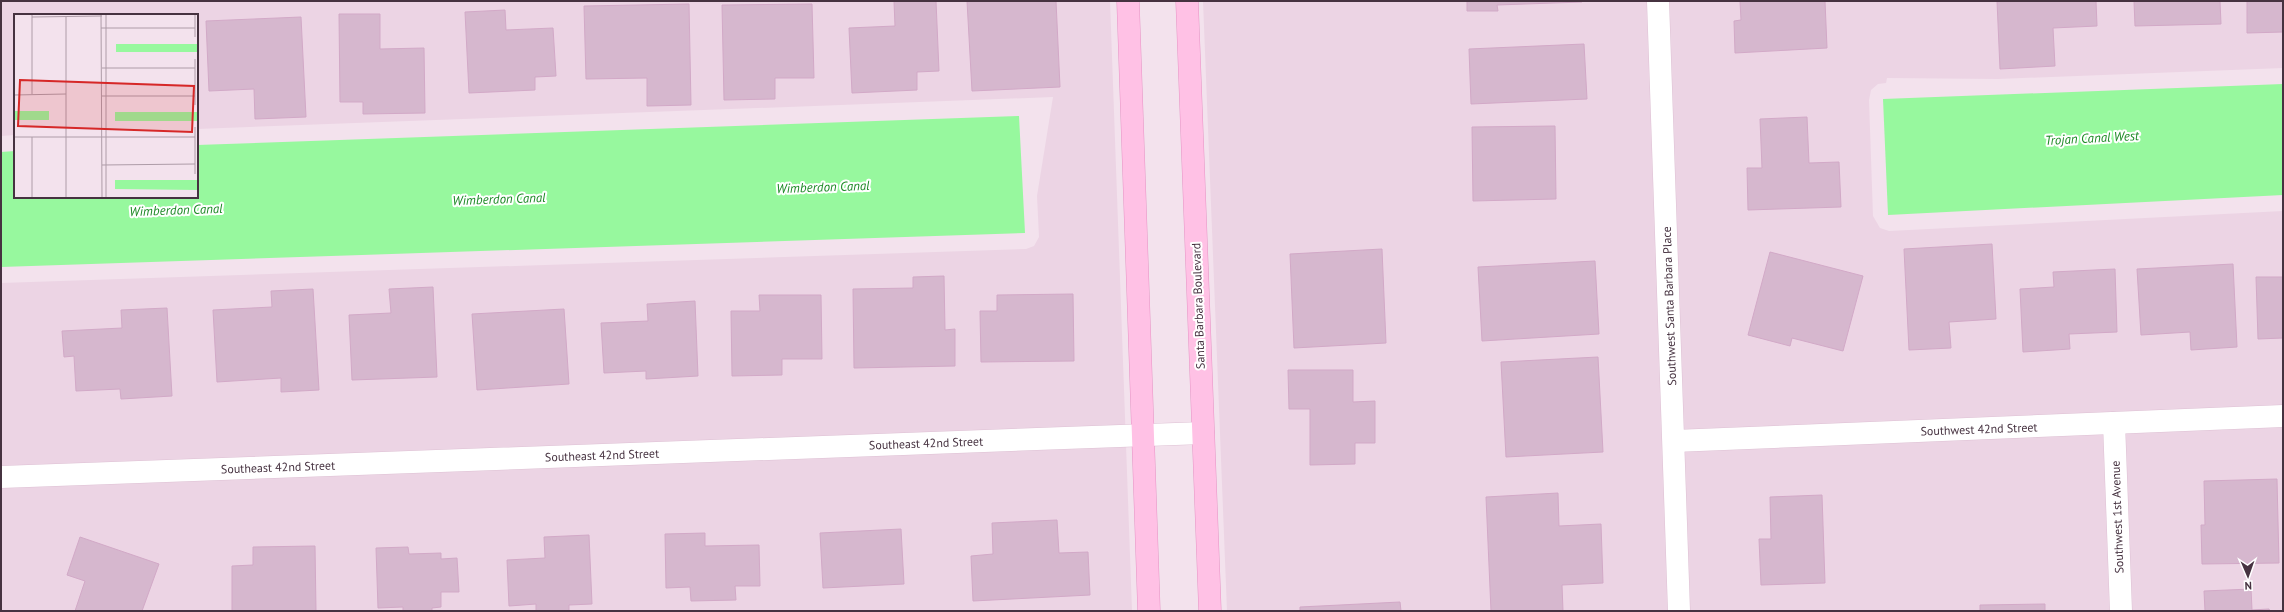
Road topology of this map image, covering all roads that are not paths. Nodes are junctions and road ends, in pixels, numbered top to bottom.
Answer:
1 (1128, 1) edge
2 (1187, 1) edge
3 (1658, 1) edge
4 (2283, 416) edge
5 (2114, 423) junction
6 (1203, 433) junction
7 (1142, 435) junction
8 (1674, 441) junction
9 (1, 477) edge
10 (1149, 611) edge
11 (1210, 611) edge
12 (1679, 611) edge
13 (2121, 611) edge

1 - 7 main road
2 - 6 main road, Santa Barbara Boulevard
3 - 8 street, Southwest Santa Barbara Place
4 - 5 street, Southwest 42nd Street
5 - 8 street, Southwest 42nd Street
5 - 13 street, Southwest 1st Avenue
6 - 7 street, Southeast 42nd Street
6 - 11 main road, Santa Barbara Boulevard
7 - 9 street, Southeast 42nd Street
7 - 10 main road
8 - 12 street, Southwest Santa Barbara Place

